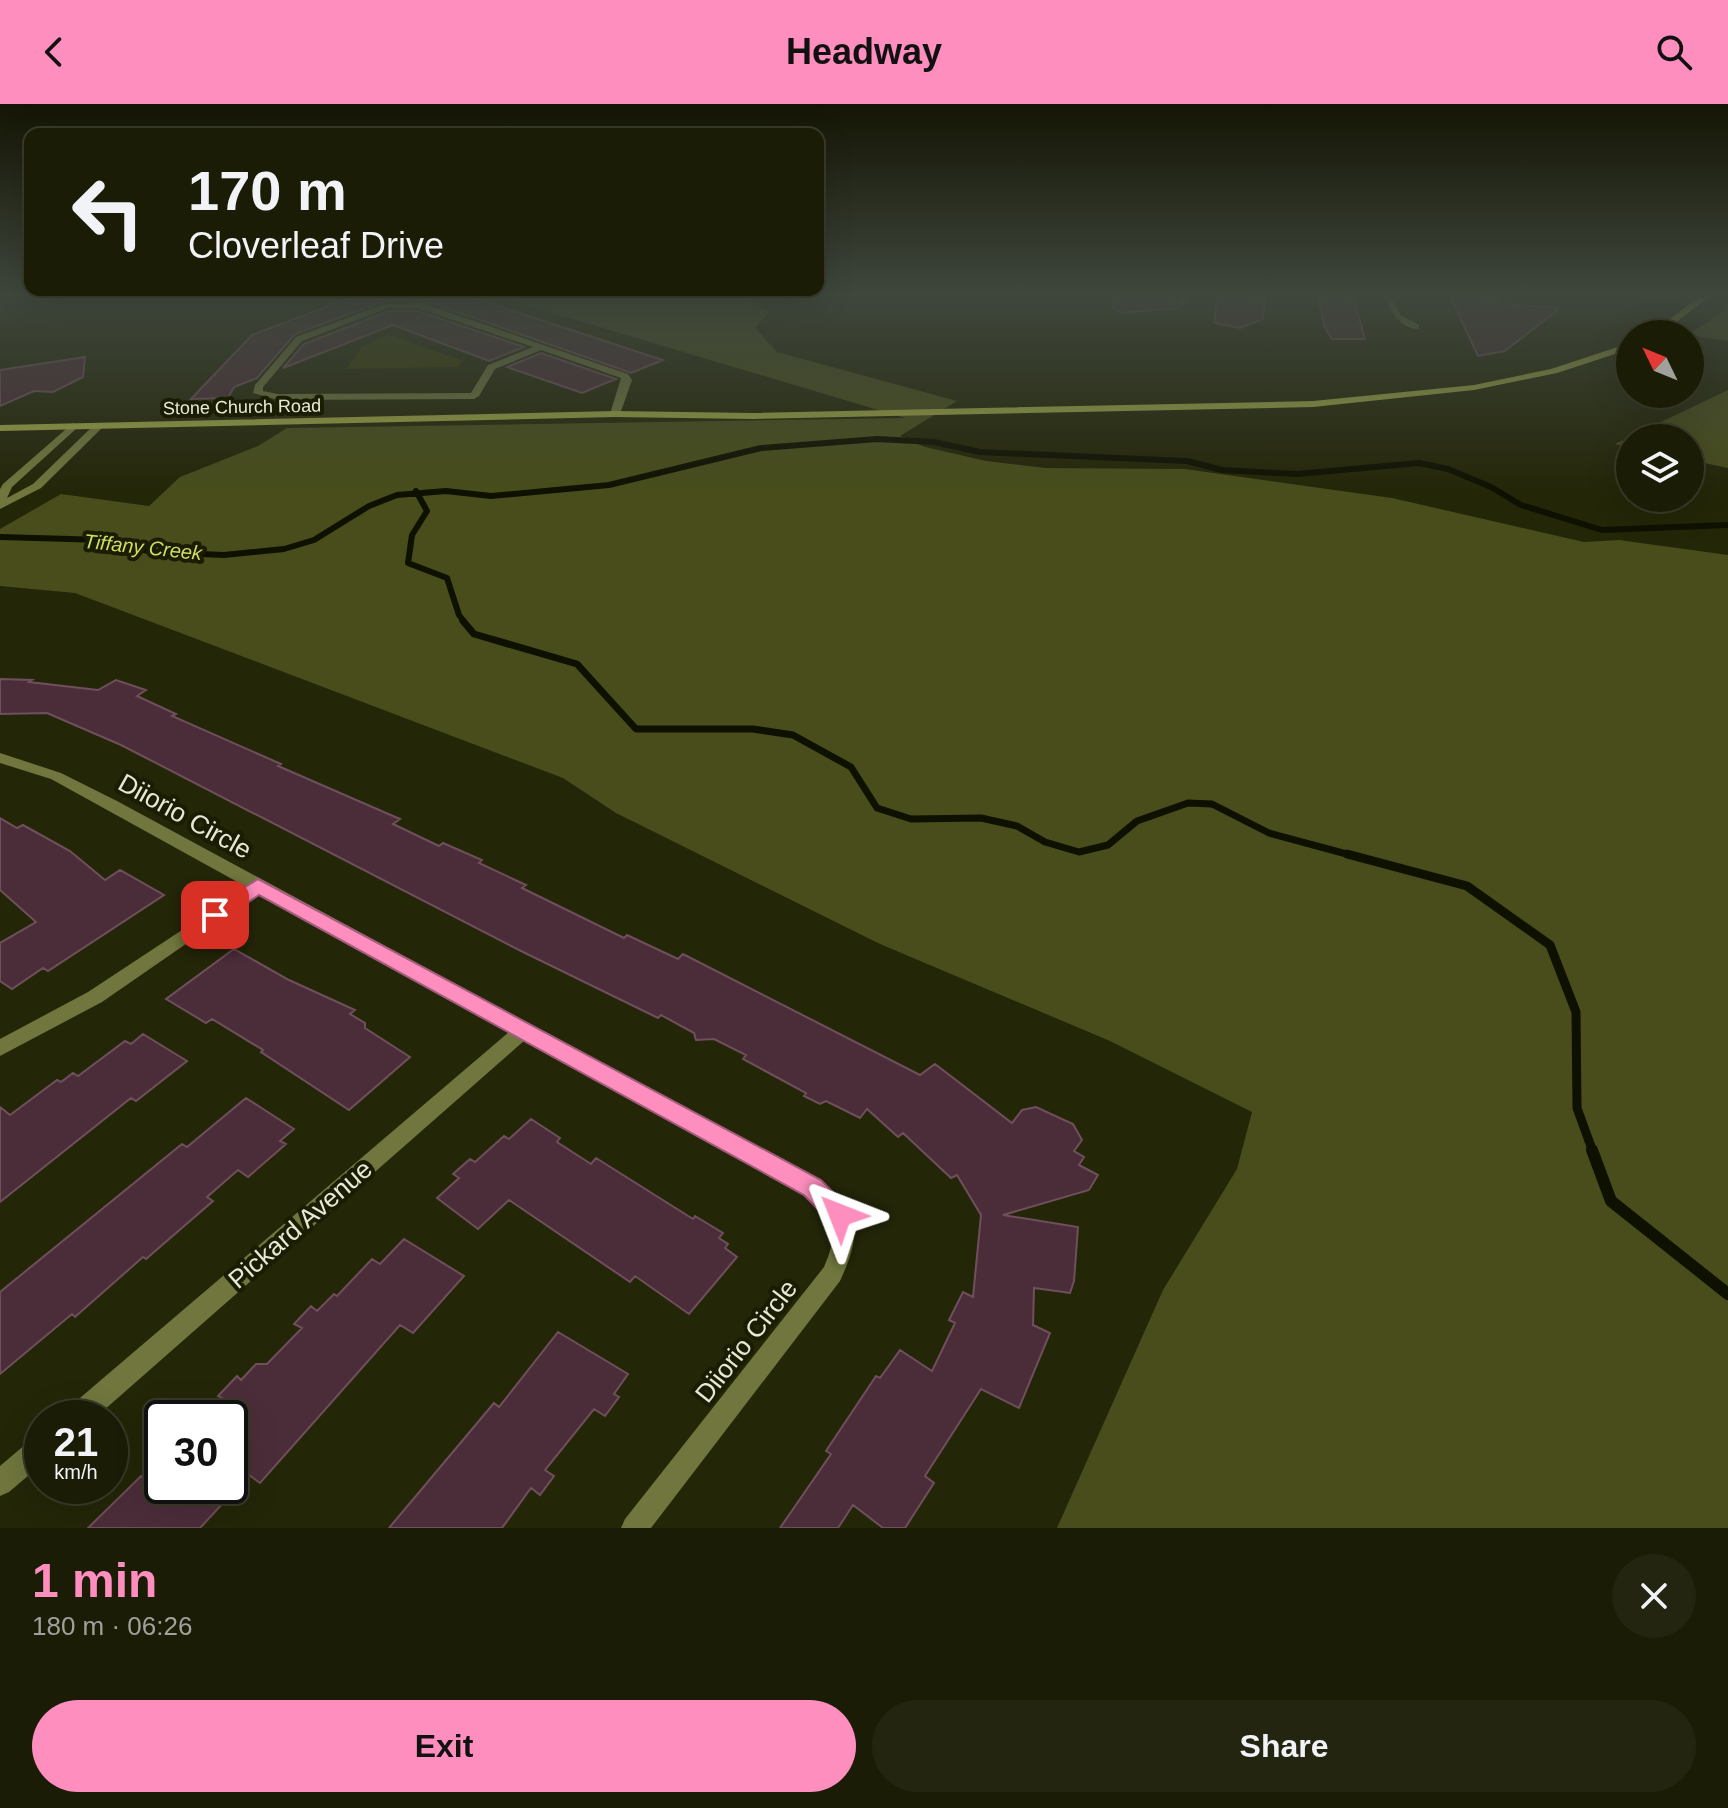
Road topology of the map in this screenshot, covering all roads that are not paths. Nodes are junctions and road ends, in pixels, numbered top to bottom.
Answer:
1 (282, 359) edge
2 (510, 359) edge
3 (574, 359) edge
4 (1594, 359) edge
5 (615, 414) junction
6 (73, 426) junction
7 (99, 426) junction
8 (0, 428) edge
9 (0, 503) edge
10 (0, 758) edge
11 (258, 886) junction
12 (524, 1030) junction
13 (0, 1048) edge
14 (97, 1400) edge
15 (24, 1462) edge
16 (0, 1483) edge
17 (634, 1528) edge

1 - 2 street
3 - 5 street
4 - 5 main road, Stone Church Road
5 - 7 main road, Stone Church Road
6 - 7 main road, Stone Church Road
6 - 8 main road, Stone Church Road
6 - 9 street
7 - 9 street
10 - 11 street, Diiorio Circle
11 - 12 street, Diiorio Circle
11 - 13 street
12 - 14 street, Pickard Avenue
12 - 17 street, Diiorio Circle
15 - 16 street

